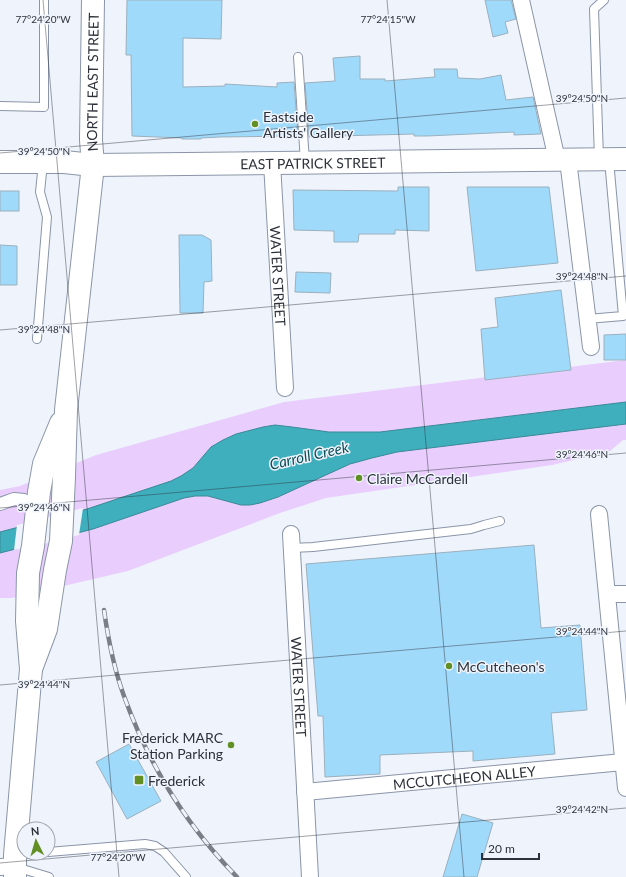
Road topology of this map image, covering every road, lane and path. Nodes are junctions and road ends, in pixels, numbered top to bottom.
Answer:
1 (44, 0) edge
2 (93, 0) edge
3 (522, 0) edge
4 (604, 0) edge
5 (298, 57) dead end
6 (0, 106) edge
7 (562, 160) junction
8 (612, 160) edge
9 (0, 162) edge
10 (43, 162) junction
11 (272, 163) junction
12 (305, 163) junction
13 (93, 165) junction
14 (624, 316) edge
15 (587, 319) junction
16 (38, 339) dead end
17 (591, 346) dead end
18 (285, 388) dead end
19 (66, 410) junction
20 (0, 504) edge
21 (30, 508) junction
22 (599, 514) dead end
23 (500, 521) dead end
24 (292, 541) joint
25 (607, 594) junction
26 (626, 594) edge
27 (31, 669) junction
28 (623, 762) junction
29 (626, 788) edge
30 (305, 792) junction
31 (56, 851) edge
32 (22, 861) edge
33 (11, 866) edge
34 (49, 877) edge
35 (186, 877) edge
36 (310, 877) edge

1 - 6 lane
2 - 13 main road, NORTH EAST STREET
3 - 7 street
4 - 8 lane
5 - 12 lane
7 - 8 main road, EAST PATRICK STREET
7 - 12 main road, EAST PATRICK STREET
7 - 15 street
8 - 14 lane
9 - 10 main road, EAST PATRICK STREET
10 - 13 main road, EAST PATRICK STREET
10 - 16 lane
11 - 12 main road, EAST PATRICK STREET
11 - 13 main road, EAST PATRICK STREET
11 - 18 street, WATER STREET
13 - 19 main road, NORTH EAST STREET
14 - 15 lane
15 - 17 street
19 - 21 main road
19 - 27 main road
20 - 21 street
21 - 27 main road
22 - 25 street
23 - 24 lane
24 - 30 street, WATER STREET
25 - 26 street
25 - 28 street
27 - 33 main road
28 - 29 street
28 - 30 street, MCCUTCHEON ALLEY
30 - 36 street, WATER STREET
31 - 35 lane
32 - 33 lane
33 - 34 lane

